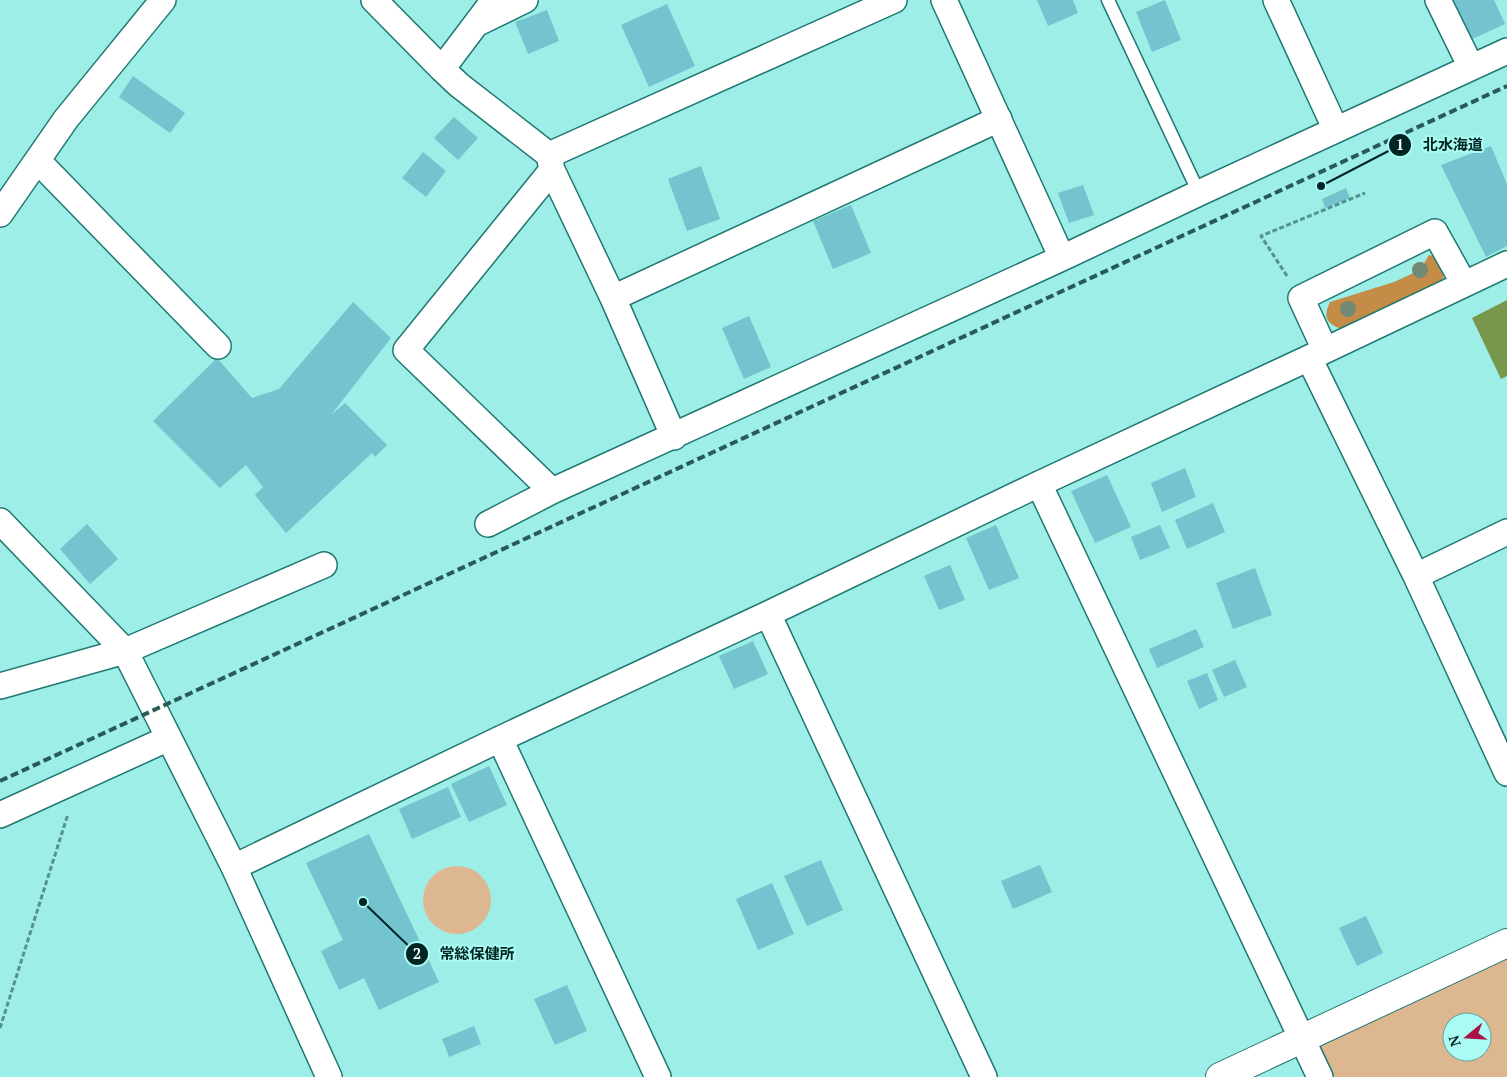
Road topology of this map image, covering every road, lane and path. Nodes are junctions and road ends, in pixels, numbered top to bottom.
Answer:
1 (163, 0) edge
2 (374, 0) edge
3 (494, 0) edge
4 (525, 0) edge
5 (894, 0) edge
6 (944, 0) edge
7 (1108, 0) edge
8 (1276, 0) edge
9 (1438, 0) edge
10 (478, 23) junction
11 (1507, 51) edge
12 (1471, 67) junction
13 (442, 69) junction
14 (999, 119) junction
15 (1336, 130) junction
16 (38, 160) junction
17 (551, 163) junction
18 (1199, 193) junction
19 (1365, 193) dead end
20 (0, 214) edge
21 (1062, 258) junction
22 (1507, 264) edge
23 (1464, 284) junction
24 (613, 298) junction
25 (1301, 298) junction
26 (218, 346) dead end
27 (1317, 354) junction
28 (674, 437) junction
29 (1039, 484) junction
30 (552, 491) junction
31 (0, 521) edge
32 (488, 524) dead end
33 (1507, 532) edge
34 (324, 565) dead end
35 (1416, 576) junction
36 (768, 614) junction
37 (125, 651) junction
38 (0, 686) edge
39 (169, 738) junction
40 (500, 739) junction
41 (1507, 774) edge
42 (79, 778) junction
43 (0, 815) edge
44 (234, 867) junction
45 (1507, 943) edge
46 (0, 1028) edge
47 (1302, 1038) junction
48 (330, 1077) edge
49 (658, 1077) edge
50 (984, 1077) edge
51 (1220, 1077) edge
52 (1320, 1077) edge

1 - 16 street
2 - 13 street
3 - 10 street
4 - 10 street
5 - 17 street
6 - 14 street
7 - 18 lane
8 - 15 street
9 - 12 street
10 - 13 street
11 - 12 street
12 - 15 street
13 - 17 street
14 - 21 street
14 - 24 street
15 - 18 street
16 - 20 street
16 - 26 street
17 - 24 street
17 - 30 street
18 - 21 street
19 - 25 path
21 - 28 street
22 - 23 street
23 - 25 street
23 - 27 street
24 - 28 street
25 - 27 street
27 - 29 street
27 - 35 street
28 - 30 street
29 - 36 street
29 - 47 street
30 - 32 street
31 - 37 street
33 - 35 street
34 - 37 street
35 - 41 street
36 - 40 street
36 - 50 street
37 - 38 street
37 - 39 street
39 - 42 street
39 - 44 street
40 - 44 street
40 - 49 street
42 - 43 street
42 - 46 path
44 - 48 street
45 - 47 street
47 - 51 street
47 - 52 street

